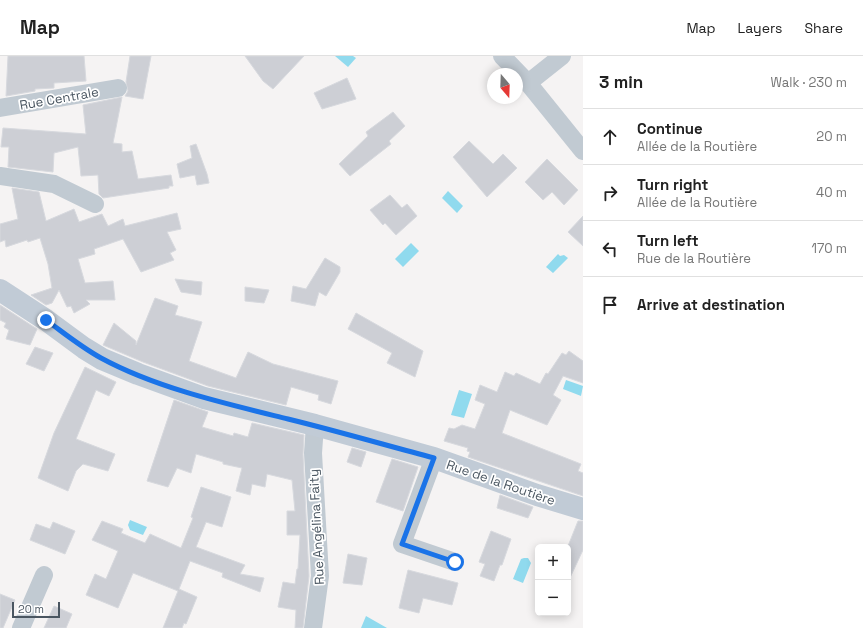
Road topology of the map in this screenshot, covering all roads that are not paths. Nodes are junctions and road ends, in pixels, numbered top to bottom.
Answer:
1 (502, 56) edge
2 (562, 56) edge
3 (528, 83) junction
4 (118, 88) dead end
5 (0, 108) edge
6 (583, 151) edge
7 (0, 176) edge
8 (95, 204) dead end
9 (0, 290) edge
10 (315, 425) junction
11 (434, 458) junction
12 (583, 509) edge
13 (455, 562) dead end
14 (44, 575) dead end
15 (21, 628) edge
16 (313, 628) edge

1 - 3 street
2 - 3 street
3 - 6 street
4 - 5 street, Rue Centrale
7 - 8 street
9 - 10 street, Rue de la Routière
10 - 11 street, Rue de la Routière
10 - 16 street, Rue Angélina Faity
11 - 12 street, Rue de la Routière
11 - 13 street
14 - 15 street

